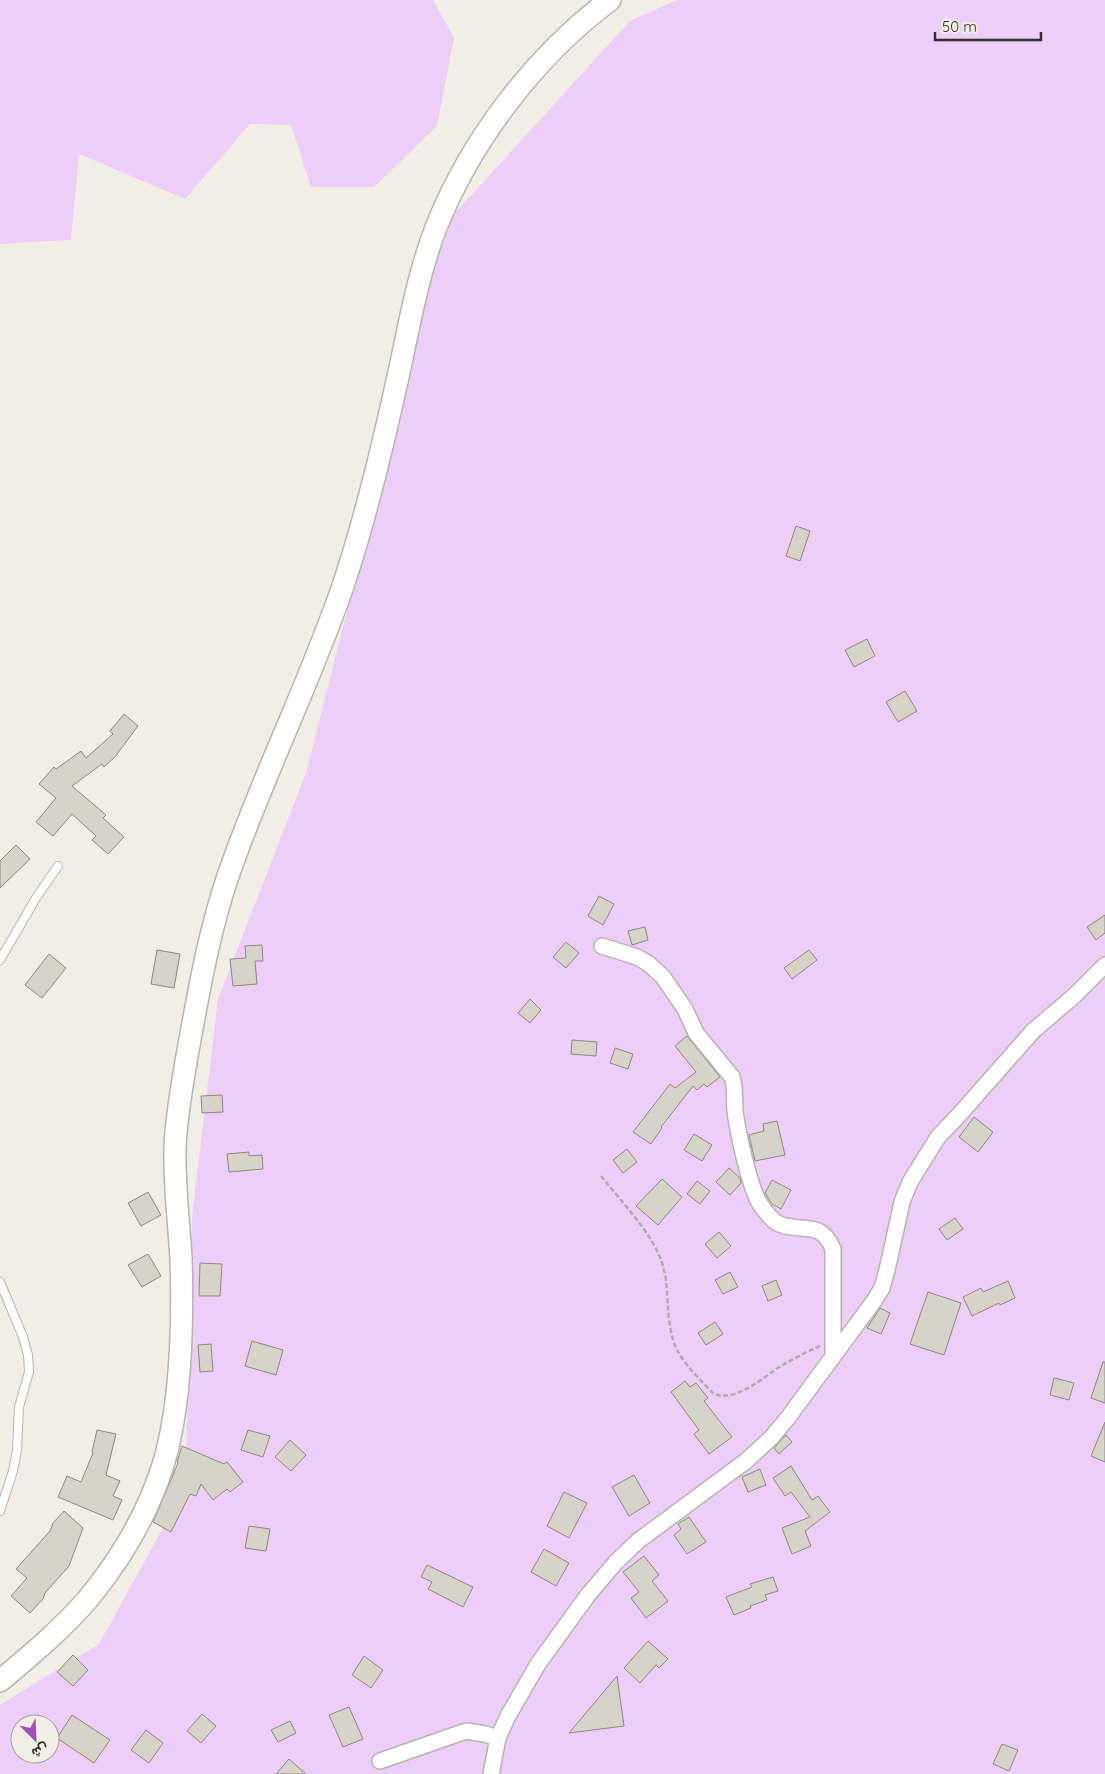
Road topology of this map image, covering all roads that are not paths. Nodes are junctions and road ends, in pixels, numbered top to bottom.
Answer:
1 (610, 0) edge
2 (58, 866) dead end
3 (602, 946) dead end
4 (0, 960) edge
5 (1105, 965) edge
6 (0, 1282) edge
7 (833, 1358) junction
8 (0, 1511) edge
9 (0, 1680) edge
10 (498, 1738) junction
11 (380, 1762) dead end
12 (490, 1774) edge

1 - 9 street
2 - 4 lane
3 - 7 street
5 - 7 street
6 - 8 lane
7 - 10 street
10 - 11 street
10 - 12 street

